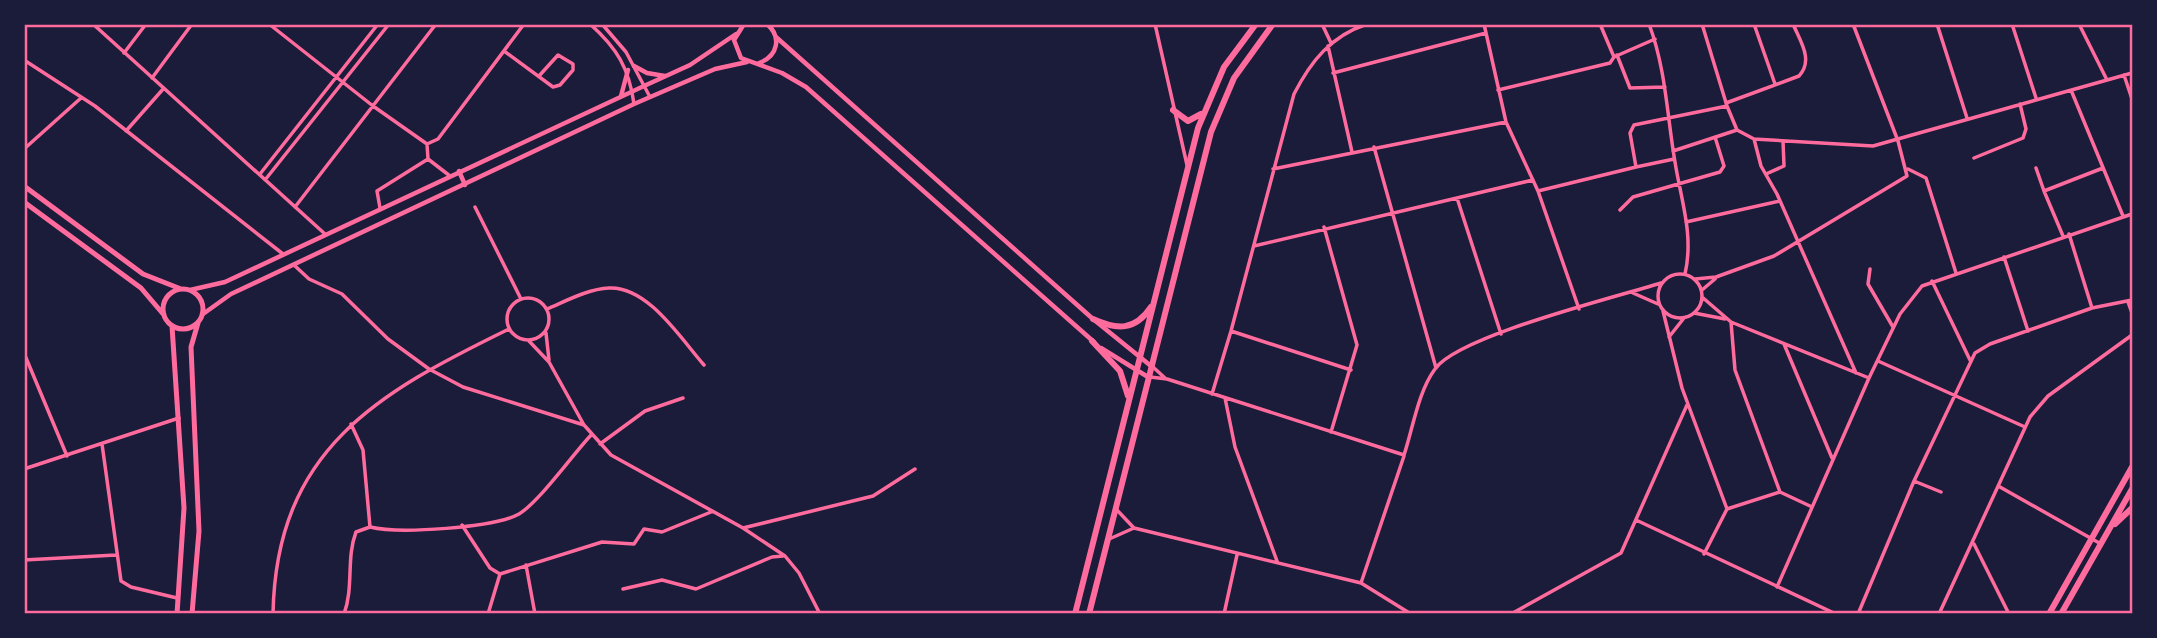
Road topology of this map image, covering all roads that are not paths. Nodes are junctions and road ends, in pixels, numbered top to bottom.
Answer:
1 (146, 24) edge
2 (192, 24) edge
3 (269, 24) edge
4 (378, 24) edge
5 (389, 24) edge
6 (436, 24) edge
7 (524, 24) edge
8 (602, 24) edge
9 (1154, 24) edge
10 (1256, 24) edge
11 (1273, 24) edge
12 (1322, 24) edge
13 (1367, 24) edge
14 (1484, 24) edge
15 (1600, 24) edge
16 (1649, 24) edge
17 (1702, 24) edge
18 (1754, 24) edge
19 (1793, 24) edge
20 (1853, 24) edge
21 (1937, 24) edge
22 (2012, 24) edge
23 (2079, 24) edge
24 (93, 25) edge
25 (591, 25) edge
26 (742, 25) edge
27 (769, 26) edge
28 (1486, 33) junction
29 (736, 34) junction
30 (776, 37) junction
31 (1655, 39) junction
32 (1329, 45) junction
33 (505, 51) junction
34 (124, 53) junction
35 (1616, 56) junction
36 (24, 61) edge
37 (747, 62) junction
38 (759, 63) junction
39 (634, 66) junction
40 (628, 71) junction
41 (1333, 73) junction
42 (2133, 73) edge
43 (2124, 75) junction
44 (539, 76) junction
45 (666, 76) junction
46 (337, 77) junction
47 (152, 78) junction
48 (2107, 80) junction
49 (344, 83) junction
50 (1775, 85) junction
51 (645, 86) junction
52 (1665, 87) junction
53 (164, 88) junction
54 (1498, 90) junction
55 (2071, 90) junction
56 (632, 91) junction
57 (621, 96) junction
58 (650, 97) junction
59 (81, 98) junction
60 (2036, 98) junction
61 (2133, 99) edge
62 (634, 104) junction
63 (1727, 104) junction
64 (2021, 104) junction
65 (373, 106) junction
66 (1173, 110) junction
67 (1202, 113) junction
68 (1668, 116) junction
69 (1968, 118) junction
70 (1506, 122) junction
71 (1737, 130) junction
72 (126, 131) junction
73 (1715, 137) junction
74 (1754, 139) junction
75 (1783, 141) junction
76 (1898, 141) junction
77 (427, 144) junction
78 (1374, 147) junction
79 (24, 149) edge
80 (1673, 150) junction
81 (1352, 152) junction
82 (1974, 158) dead end
83 (428, 159) junction
84 (1674, 159) junction
85 (1187, 165) junction
86 (1636, 167) junction
87 (2036, 168) dead end
88 (2103, 168) junction
89 (1273, 169) junction
90 (1907, 169) junction
91 (459, 171) junction
92 (259, 174) junction
93 (1766, 174) junction
94 (450, 176) junction
95 (265, 180) junction
96 (1533, 180) junction
97 (465, 185) junction
98 (24, 186) edge
99 (1679, 186) junction
100 (1538, 191) junction
101 (2044, 191) junction
102 (1457, 198) junction
103 (24, 201) edge
104 (1780, 201) junction
105 (295, 207) junction
106 (475, 207) dead end
107 (380, 208) junction
108 (1620, 210) dead end
109 (1391, 212) junction
110 (2133, 214) edge
111 (2123, 216) junction
112 (1686, 222) junction
113 (1324, 227) junction
114 (2069, 234) junction
115 (326, 235) junction
116 (2063, 236) junction
117 (1797, 243) junction
118 (1254, 246) junction
119 (283, 254) junction
120 (2004, 257) junction
121 (294, 265) junction
122 (1870, 269) dead end
123 (1956, 272) junction
124 (1685, 274) junction
125 (1716, 277) junction
126 (1695, 279) junction
127 (1932, 281) junction
128 (1661, 283) junction
129 (181, 289) junction
130 (190, 290) junction
131 (1702, 290) junction
132 (1631, 293) junction
133 (1702, 297) junction
134 (521, 299) junction
135 (2130, 301) edge
136 (1154, 302) junction
137 (1659, 305) junction
138 (2092, 308) junction
139 (547, 309) junction
140 (1578, 309) junction
141 (1663, 311) junction
142 (1695, 313) junction
143 (2133, 313) edge
144 (203, 314) junction
145 (164, 316) junction
146 (1684, 318) junction
147 (1093, 319) junction
148 (1729, 321) junction
149 (198, 323) junction
150 (172, 326) junction
151 (1893, 327) junction
152 (509, 329) junction
153 (546, 331) junction
154 (1231, 331) junction
155 (2028, 331) junction
156 (1501, 334) junction
157 (2133, 335) edge
158 (1668, 339) junction
159 (529, 341) junction
160 (1092, 341) junction
161 (1784, 344) junction
162 (24, 353) edge
163 (1139, 357) junction
164 (1970, 360) junction
165 (1878, 361) junction
166 (549, 362) junction
167 (704, 365) dead end
168 (1151, 366) junction
169 (1436, 368) junction
170 (429, 369) junction
171 (1351, 369) junction
172 (1136, 370) junction
173 (1856, 373) junction
174 (1148, 377) junction
175 (1869, 378) junction
176 (1167, 379) junction
177 (1212, 394) junction
178 (1955, 396) junction
179 (683, 398) dead end
180 (1225, 398) junction
181 (1128, 402) junction
182 (1687, 405) junction
183 (178, 418) junction
184 (351, 424) junction
185 (584, 425) junction
186 (2025, 427) junction
187 (1331, 432) junction
188 (592, 434) junction
189 (102, 444) junction
190 (600, 444) junction
191 (1404, 455) junction
192 (67, 456) junction
193 (1832, 459) junction
194 (2133, 467) edge
195 (24, 469) edge
196 (915, 469) dead end
197 (2130, 476) edge
198 (1914, 481) junction
199 (2000, 487) junction
200 (2133, 489) edge
201 (1780, 492) junction
202 (1941, 492) dead end
203 (1811, 507) junction
204 (1114, 508) junction
205 (2133, 508) edge
206 (1727, 509) junction
207 (712, 512) junction
208 (1636, 520) junction
209 (462, 525) junction
210 (370, 527) junction
211 (743, 528) junction
212 (1134, 528) junction
213 (2110, 528) junction
214 (2091, 538) junction
215 (1107, 540) junction
216 (1973, 543) junction
217 (2101, 544) junction
218 (1704, 554) junction
219 (116, 555) junction
220 (1237, 555) junction
221 (785, 556) junction
222 (24, 560) edge
223 (1277, 561) junction
224 (526, 565) junction
225 (500, 574) junction
226 (181, 579) junction
227 (196, 579) junction
228 (1361, 583) junction
229 (1777, 587) junction
230 (623, 589) dead end
231 (179, 598) junction
232 (819, 612) edge
233 (177, 614) edge
234 (192, 614) edge
235 (273, 614) edge
236 (344, 614) edge
237 (488, 614) edge
238 (534, 614) edge
239 (1075, 614) edge
240 (1089, 614) edge
241 (1224, 614) edge
242 (1411, 614) edge
243 (1511, 614) edge
244 (1836, 614) edge
245 (1858, 614) edge
246 (1939, 614) edge
247 (2009, 614) edge
248 (2049, 614) edge
249 (2061, 614) edge

1 - 34 street
2 - 47 street
3 - 46 street
4 - 46 street
5 - 49 street
6 - 65 street
7 - 33 street
8 - 39 street
9 - 66 street
10 - 67 main road
11 - 168 main road
12 - 32 street
13 - 32 street
14 - 28 street
15 - 35 street
16 - 31 street
17 - 63 street
18 - 50 street
19 - 50 street
20 - 76 street
21 - 69 street
22 - 60 street
23 - 48 street
24 - 34 street
25 - 40 street
26 - 29 street
27 - 30 street
28 - 41 street
28 - 54 street
29 - 37 street
29 - 45 street
30 - 38 street
30 - 147 street
31 - 35 street
31 - 52 street
32 - 41 street
32 - 89 street
33 - 44 street
33 - 77 street
34 - 47 street
35 - 52 street
35 - 54 street
36 - 59 street
37 - 38 street
37 - 58 street
38 - 160 street
39 - 45 street
39 - 51 street
40 - 56 street
40 - 57 street
41 - 81 street
42 - 43 street
43 - 48 street
43 - 61 street
44 - 44 street
45 - 51 street
46 - 49 street
46 - 92 street
47 - 53 street
48 - 55 street
49 - 65 street
49 - 95 street
50 - 63 street
51 - 56 street
51 - 58 street
52 - 68 street
53 - 72 street
53 - 92 street
54 - 70 street
55 - 60 street
55 - 88 street
56 - 57 street
56 - 62 street
57 - 91 street
58 - 62 street
59 - 72 street
59 - 79 street
60 - 64 street
62 - 97 street
63 - 68 street
63 - 71 street
64 - 69 street
64 - 82 street
65 - 77 street
65 - 105 street
66 - 67 main road
66 - 85 street
67 - 85 main road
68 - 80 street
68 - 86 street
69 - 76 street
70 - 78 street
70 - 96 street
71 - 73 street
71 - 74 street
72 - 119 street
73 - 80 street
73 - 99 street
74 - 75 street
74 - 93 street
75 - 76 street
75 - 93 street
76 - 90 street
77 - 83 street
78 - 81 street
78 - 109 street
80 - 84 street
81 - 89 street
83 - 94 street
83 - 107 street
84 - 86 street
84 - 99 street
85 - 136 main road
86 - 100 street
87 - 101 street
88 - 101 street
88 - 111 street
89 - 118 street
90 - 117 street
90 - 123 street
91 - 94 street
91 - 97 street
92 - 95 street
93 - 104 street
94 - 107 street
95 - 105 street
96 - 100 street
96 - 102 street
97 - 121 street
98 - 129 main road
99 - 108 street
99 - 112 street
100 - 140 street
101 - 116 street
102 - 109 street
102 - 156 street
103 - 145 main road
104 - 112 street
104 - 117 street
105 - 115 street
106 - 134 street
107 - 115 street
109 - 113 street
109 - 169 street
110 - 111 street
111 - 114 street
112 - 124 street
113 - 118 street
113 - 171 street
114 - 116 street
114 - 138 street
115 - 119 street
116 - 120 street
117 - 125 street
117 - 173 street
118 - 154 street
119 - 130 street
120 - 123 street
120 - 155 street
121 - 144 street
121 - 170 street
122 - 151 street
123 - 127 street
124 - 126 street
124 - 128 street
125 - 126 street
125 - 131 street
126 - 131 street
127 - 151 street
127 - 164 street
128 - 132 street
128 - 137 street
129 - 130 main road
129 - 145 main road
130 - 144 main road
131 - 133 street
132 - 137 street
132 - 140 street
133 - 142 street
133 - 148 street
134 - 139 street
134 - 152 street
135 - 138 street
135 - 143 street
136 - 147 main road
136 - 163 main road
137 - 141 street
138 - 155 street
139 - 153 street
139 - 167 street
140 - 156 street
141 - 146 street
141 - 158 street
142 - 146 street
142 - 148 street
144 - 149 main road
145 - 150 main road
146 - 158 street
147 - 163 street
148 - 161 street
148 - 201 street
149 - 150 main road
149 - 227 main road
150 - 183 main road
151 - 165 street
152 - 159 street
152 - 170 street
153 - 159 street
153 - 166 street
154 - 171 street
154 - 177 street
155 - 164 street
156 - 169 street
157 - 186 street
158 - 182 street
159 - 166 street
160 - 172 street
160 - 181 main road
161 - 173 street
161 - 193 street
162 - 192 street
163 - 168 street
163 - 172 main road
164 - 178 street
165 - 175 street
165 - 178 street
166 - 185 street
168 - 174 main road
168 - 176 street
169 - 191 street
170 - 184 street
170 - 185 street
171 - 187 street
172 - 174 street
172 - 181 main road
173 - 175 street
174 - 176 street
174 - 204 main road
175 - 193 street
176 - 177 street
177 - 180 street
178 - 186 street
178 - 198 street
179 - 190 street
180 - 187 street
180 - 223 street
181 - 239 main road
182 - 206 street
182 - 208 street
183 - 189 street
183 - 226 main road
184 - 210 street
184 - 235 street
185 - 188 street
186 - 199 street
187 - 191 street
188 - 190 street
188 - 209 street
189 - 192 street
189 - 219 street
190 - 207 street
191 - 228 street
192 - 195 street
193 - 203 street
194 - 197 main road
196 - 211 street
197 - 214 main road
198 - 202 street
198 - 245 street
199 - 214 street
199 - 216 street
200 - 213 main road
201 - 203 street
201 - 206 street
203 - 229 street
204 - 212 street
204 - 215 main road
205 - 213 main road
206 - 218 street
207 - 211 street
207 - 224 street
208 - 218 street
208 - 243 street
209 - 210 street
209 - 225 street
210 - 236 street
211 - 221 street
212 - 215 street
212 - 220 street
213 - 217 main road
214 - 217 street
214 - 248 main road
215 - 240 main road
216 - 246 street
216 - 247 street
217 - 249 main road
218 - 229 street
219 - 222 street
219 - 231 street
220 - 223 street
220 - 241 street
221 - 230 street
221 - 232 street
223 - 228 street
224 - 225 street
224 - 238 street
225 - 237 street
226 - 227 main road
226 - 231 main road
227 - 234 main road
228 - 242 street
229 - 244 street
231 - 233 main road

